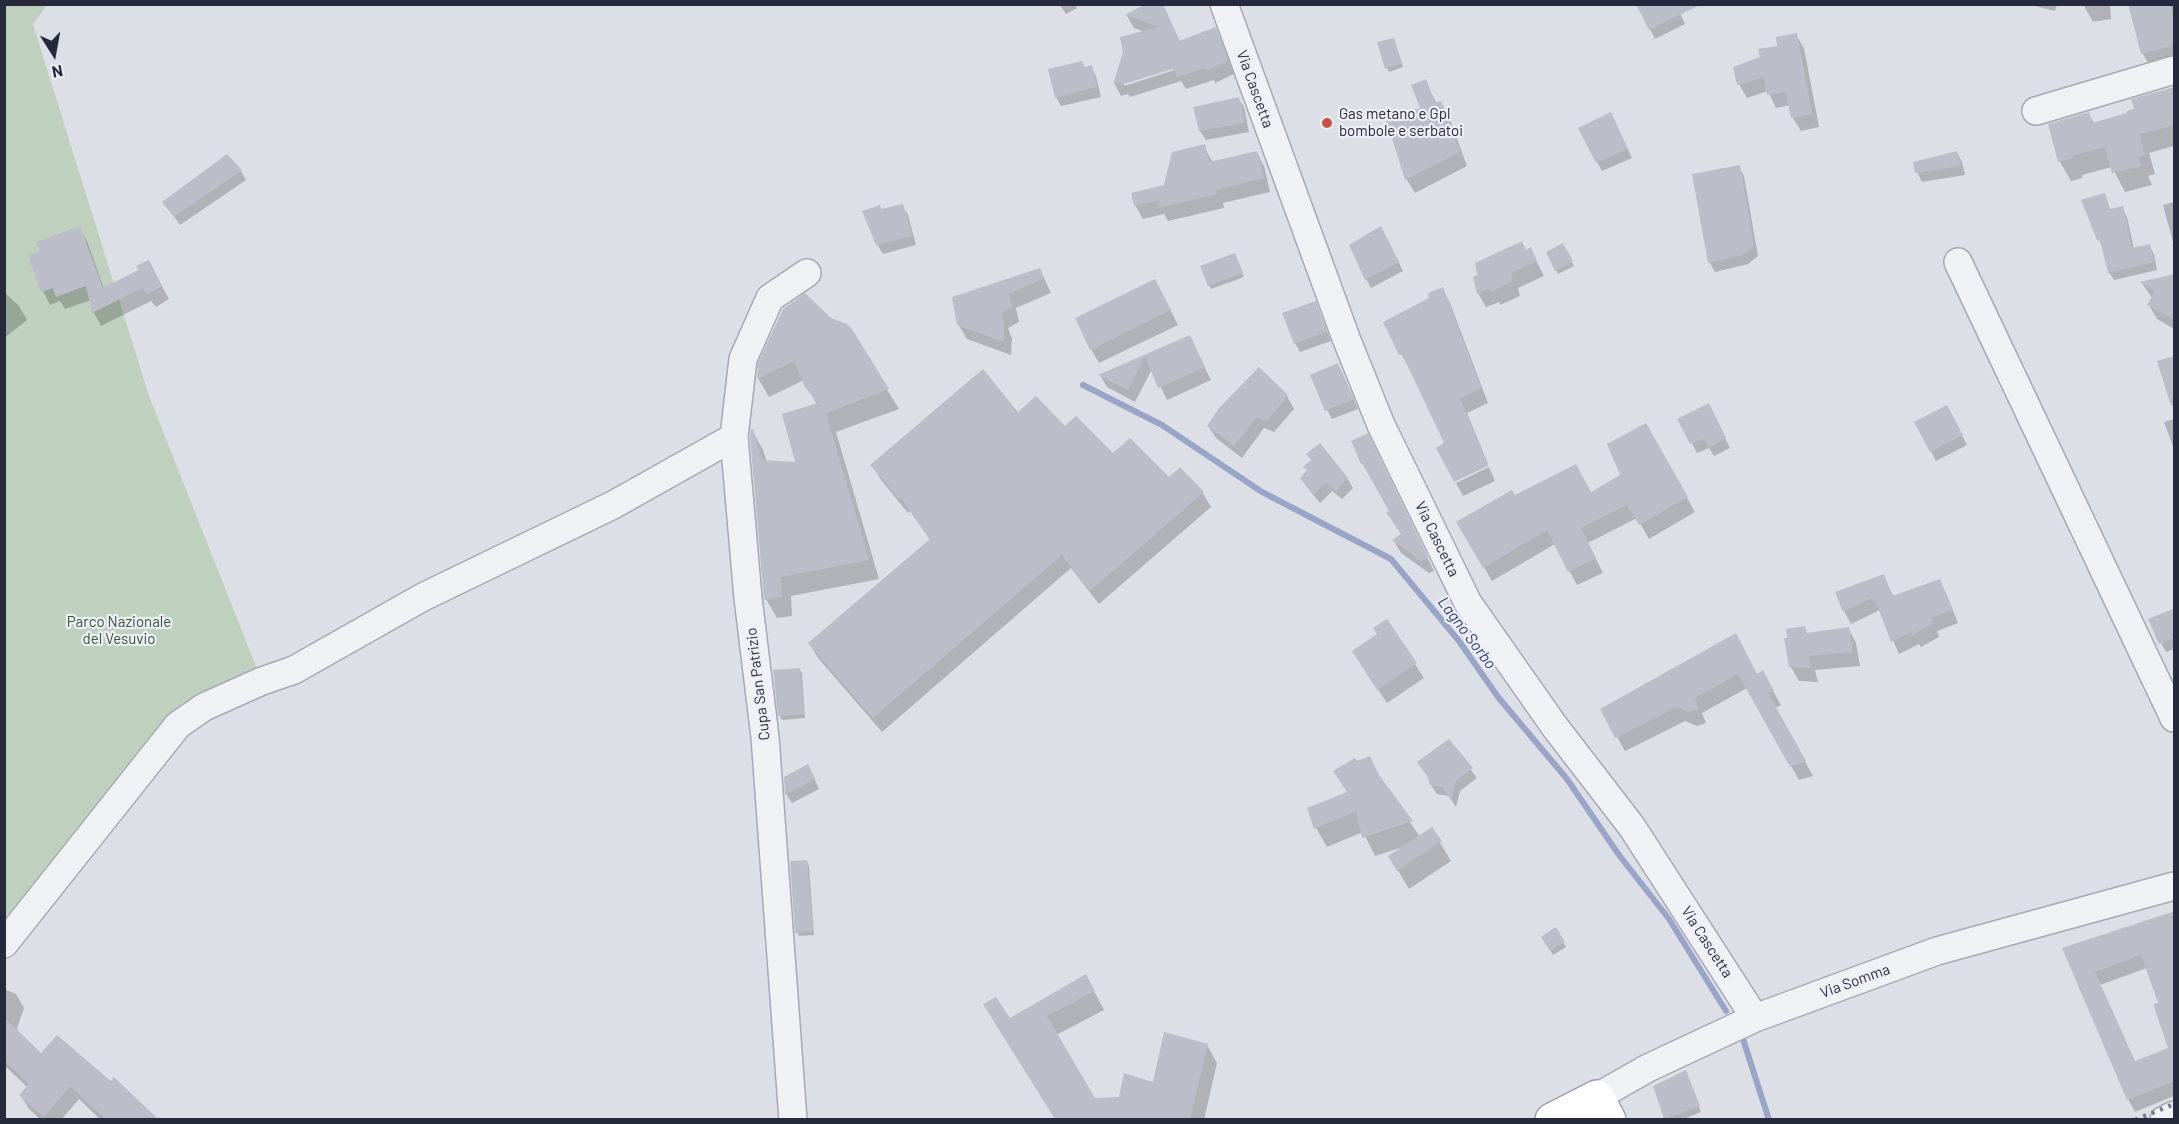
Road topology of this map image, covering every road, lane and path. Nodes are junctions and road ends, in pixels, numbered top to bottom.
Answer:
1 (1224, 4) edge
2 (2175, 70) edge
3 (2036, 111) dead end
4 (1958, 262) dead end
5 (807, 273) dead end
6 (734, 437) junction
7 (2175, 718) edge
8 (2175, 886) edge
9 (4, 944) edge
10 (1755, 1018) junction
11 (1603, 1108) edge
12 (2175, 1115) edge
13 (793, 1119) edge
14 (1552, 1119) edge
15 (2164, 1119) edge

1 - 10 street, Via Cascetta
2 - 3 street
4 - 7 street
5 - 6 street, Cupa San Patrizio
6 - 9 street
6 - 13 street, Cupa San Patrizio
8 - 10 street, Via Somma
10 - 11 street, Via Somma
11 - 14 main road, Via Somma
12 - 15 street

